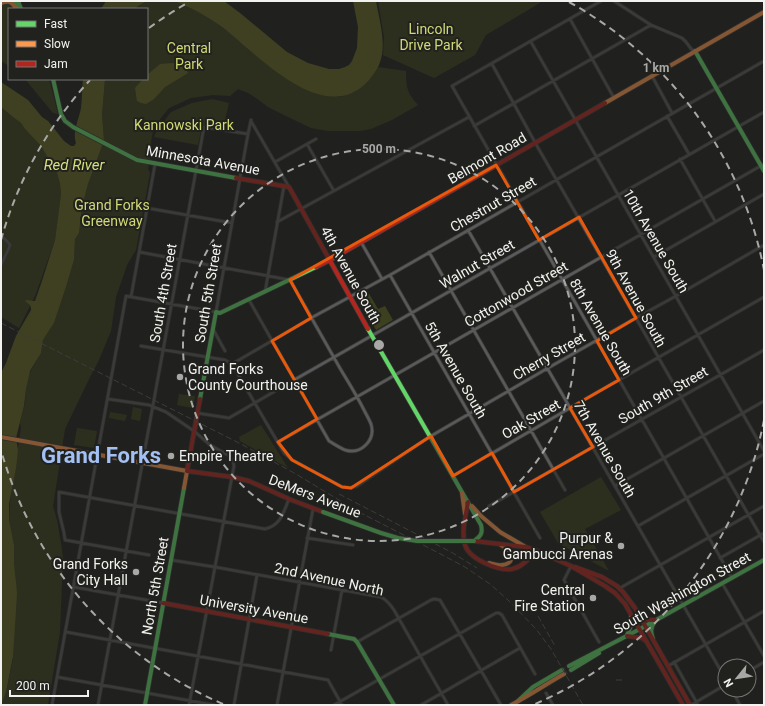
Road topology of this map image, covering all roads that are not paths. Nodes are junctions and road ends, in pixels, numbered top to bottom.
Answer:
1 (601, 1) edge
2 (614, 1) edge
3 (1, 3) edge
4 (18, 8) edge
5 (764, 12) edge
6 (570, 19) junction
7 (651, 25) junction
8 (531, 42) junction
9 (695, 51) junction
10 (592, 59) junction
11 (764, 60) edge
12 (492, 64) junction
13 (652, 76) junction
14 (52, 80) edge
15 (553, 81) junction
16 (716, 88) junction
17 (614, 98) junction
18 (514, 104) junction
19 (764, 112) edge
20 (672, 113) junction
21 (667, 116) junction
22 (469, 117) junction
23 (251, 120) joint
24 (575, 120) junction
25 (474, 126) junction
26 (738, 126) junction
27 (248, 134) junction
28 (316, 139) dead end
29 (535, 143) junction
30 (306, 144) junction
31 (689, 154) junction
32 (596, 156) junction
33 (680, 159) junction
34 (275, 162) junction
35 (155, 164) junction
36 (496, 165) junction
37 (762, 165) edge
38 (196, 170) junction
39 (764, 171) edge
40 (240, 178) junction
41 (556, 179) junction
42 (284, 186) junction
43 (289, 187) junction
44 (334, 191) junction
45 (764, 194) edge
46 (618, 195) junction
47 (703, 199) junction
48 (517, 202) junction
49 (147, 208) junction
50 (301, 209) junction
51 (188, 215) junction
52 (579, 217) junction
53 (715, 221) junction
54 (277, 222) junction
55 (232, 223) junction
56 (468, 230) junction
57 (641, 234) junction
58 (1, 236) edge
59 (539, 240) junction
60 (361, 242) junction
61 (764, 245) edge
62 (139, 252) junction
63 (429, 252) junction
64 (602, 257) junction
65 (654, 257) junction
66 (179, 260) junction
67 (330, 260) junction
68 (1, 265) edge
69 (224, 268) junction
70 (490, 268) junction
71 (390, 274) junction
72 (267, 276) junction
73 (382, 279) junction
74 (562, 279) junction
75 (290, 280) junction
76 (451, 290) junction
77 (265, 292) junction
78 (349, 296) junction
79 (676, 296) junction
80 (131, 297) junction
81 (764, 297) edge
82 (249, 300) junction
83 (171, 304) junction
84 (513, 307) junction
85 (216, 312) junction
86 (412, 313) junction
87 (311, 318) junction
88 (636, 318) junction
89 (213, 329) junction
90 (474, 330) junction
91 (372, 335) junction
92 (697, 335) junction
93 (272, 341) junction
94 (597, 341) junction
95 (141, 346) dead end
96 (163, 350) junction
97 (764, 350) edge
98 (225, 351) dead end
99 (434, 352) junction
100 (207, 357) junction
101 (334, 357) junction
102 (658, 357) junction
103 (232, 364) junction
104 (548, 368) junction
105 (720, 374) junction
106 (395, 375) junction
107 (294, 380) junction
108 (619, 380) junction
109 (508, 391) junction
110 (357, 396) junction
111 (681, 396) junction
112 (108, 399) junction
113 (764, 401) edge
114 (255, 403) junction
115 (152, 406) junction
116 (570, 408) junction
117 (197, 413) junction
118 (469, 414) junction
119 (742, 414) junction
120 (317, 419) junction
121 (642, 420) junction
122 (194, 431) junction
123 (531, 431) junction
124 (431, 436) junction
125 (703, 436) junction
126 (1, 437) edge
127 (278, 442) junction
128 (593, 447) junction
129 (764, 452) edge
130 (492, 453) junction
131 (98, 455) junction
132 (664, 459) junction
133 (142, 463) junction
134 (553, 470) junction
135 (188, 471) junction
136 (726, 475) junction
137 (453, 476) junction
138 (232, 477) junction
139 (615, 486) junction
140 (565, 490) dead end
141 (462, 491) junction
142 (514, 492) junction
143 (90, 498) junction
144 (686, 498) junction
145 (289, 499) junction
146 (468, 502) junction
147 (134, 506) junction
148 (489, 506) dead end
149 (764, 506) edge
150 (313, 508) junction
151 (179, 514) junction
152 (748, 515) junction
153 (223, 522) junction
154 (465, 523) junction
155 (638, 526) junction
156 (764, 533) edge
157 (760, 535) junction
158 (307, 538) junction
159 (540, 538) dead end
160 (709, 538) junction
161 (474, 541) junction
162 (764, 542) edge
163 (82, 543) junction
164 (497, 544) junction
165 (353, 545) dead end
166 (526, 547) junction
167 (535, 550) junction
168 (126, 551) junction
169 (149, 555) dead end
170 (720, 558) junction
171 (171, 560) junction
172 (481, 561) junction
173 (763, 562) edge
174 (660, 565) junction
175 (571, 566) junction
176 (215, 567) junction
177 (257, 575) junction
178 (603, 576) junction
179 (732, 578) junction
180 (299, 582) junction
181 (600, 583) junction
182 (722, 583) junction
183 (74, 587) junction
184 (620, 588) junction
185 (342, 590) junction
186 (118, 595) junction
187 (163, 604) junction
188 (683, 605) junction
189 (764, 611) edge
190 (207, 612) junction
191 (631, 615) junction
192 (640, 616) junction
193 (249, 619) junction
194 (399, 619) junction
195 (656, 620) junction
196 (745, 622) junction
197 (645, 626) junction
198 (291, 627) junction
199 (640, 629) junction
200 (66, 632) junction
201 (459, 633) junction
202 (334, 635) junction
203 (626, 636) junction
204 (652, 638) junction
205 (110, 640) junction
206 (358, 642) junction
207 (599, 642) dead end
208 (646, 642) junction
209 (706, 644) junction
210 (155, 648) junction
211 (520, 648) junction
212 (331, 650) dead end
213 (199, 656) junction
214 (420, 656) junction
215 (764, 656) edge
216 (674, 662) junction
217 (241, 664) junction
218 (717, 664) edge
219 (668, 666) junction
220 (570, 668) tunnel mouth
221 (283, 671) junction
222 (481, 671) junction
223 (563, 672) tunnel mouth
224 (535, 674) dead end
225 (57, 677) junction
226 (380, 679) junction
227 (102, 685) junction
228 (717, 690) edge
229 (147, 693) junction
230 (441, 693) junction
231 (546, 693) dead end
232 (190, 701) junction
233 (340, 702) junction
234 (696, 702) junction
235 (52, 705) edge
236 (98, 705) edge
237 (145, 705) edge
238 (189, 705) edge
239 (214, 705) edge
240 (234, 705) edge
241 (277, 705) edge
242 (334, 705) edge
243 (342, 705) edge
244 (394, 705) edge
245 (420, 705) edge
246 (448, 705) edge
247 (501, 705) edge
248 (511, 705) edge
249 (553, 705) edge
250 (683, 705) edge
251 (690, 705) edge
252 (698, 705) edge

1 - 6 street
2 - 7 street
3 - 4 main road
5 - 9 main road, Belmont Road
6 - 8 street
6 - 10 street
7 - 9 street
7 - 10 street
8 - 12 street
8 - 15 street, 10th Avenue South
9 - 13 main road, Belmont Road
9 - 16 main road
10 - 15 street
10 - 17 street
11 - 16 street, Chestnut Street
12 - 18 street, 9th Avenue South
12 - 22 street, 8th Avenue South
13 - 17 main road, Belmont Road
13 - 20 street
14 - 35 main road, Minnesota Avenue
15 - 18 street
15 - 24 street, 10th Avenue South
16 - 20 street, Chestnut Street
16 - 26 main road
17 - 24 main road, Belmont Road
18 - 25 street
18 - 29 street, 9th Avenue South
19 - 26 street, Walnut Street
20 - 21 street, Chestnut Street
21 - 31 street
21 - 32 street, Chestnut Street
22 - 25 street, 8th Avenue South
22 - 44 street
23 - 27 street, South 5th Street
23 - 34 street, 4th Avenue South
24 - 29 main road, Belmont Road
24 - 32 street, 10th Avenue South
25 - 36 street, 8th Avenue South
26 - 31 street, Walnut Street
26 - 37 main road
27 - 38 street, South 4th Street
27 - 40 street, South 5th Street
28 - 30 street
29 - 36 main road, Belmont Road
29 - 41 street, 9th Avenue South
30 - 34 street
30 - 44 street
31 - 33 street, Walnut Street
32 - 41 street, Chestnut Street
32 - 46 street, 10th Avenue South
33 - 46 street, Walnut Street
33 - 47 street
34 - 43 street, 4th Avenue South
35 - 38 main road, Minnesota Avenue
35 - 49 street
36 - 48 street, 8th Avenue South
36 - 60 main road, Belmont Road
37 - 39 main road
37 - 47 street, Cottonwood Street
38 - 40 main road, Minnesota Avenue
38 - 51 street, South 4th Street
40 - 42 main road, Minnesota Avenue
40 - 55 street, South 5th Street
41 - 48 street, Chestnut Street
41 - 52 street, 9th Avenue South
42 - 43 main road, Minnesota Avenue
42 - 54 street
43 - 50 main road, 4th Avenue South
44 - 50 street
45 - 53 street
46 - 52 street, Walnut Street
46 - 57 street, 10th Avenue South
47 - 53 street
47 - 57 street, Cottonwood Street
48 - 56 street, Chestnut Street
48 - 59 street, 8th Avenue South
49 - 51 street
49 - 62 street
50 - 54 street
50 - 67 main road, 4th Avenue South
51 - 55 street
51 - 66 street, South 4th Street
52 - 59 street, Walnut Street
52 - 64 street, 9th Avenue South
53 - 65 street
54 - 72 street
55 - 69 street, South 5th Street
56 - 63 street, Chestnut Street
56 - 70 street, 7th Avenue South
57 - 64 street, Cottonwood Street
57 - 65 street, 10th Avenue South
58 - 68 street
59 - 70 street, Walnut Street
59 - 74 street, 8th Avenue South
60 - 67 main road, Belmont Road
60 - 73 street
61 - 79 street, Cherry Street
62 - 66 street
62 - 80 street
63 - 71 street, Chestnut Street
63 - 76 street
64 - 74 street, Cottonwood Street
64 - 88 street, 9th Avenue South
65 - 79 street, 10th Avenue South
66 - 69 street
66 - 83 street, South 4th Street
67 - 75 main road, Belmont Road
67 - 78 main road, 4th Avenue South
69 - 72 street
69 - 85 street, South 5th Street
70 - 76 street, Walnut Street
70 - 84 street, 7th Avenue South
71 - 73 street, Chestnut Street
71 - 86 street, 5th Avenue South
72 - 75 street
72 - 77 street
73 - 78 street, Chestnut Street
74 - 84 street, Cottonwood Street
74 - 94 street, 8th Avenue South
75 - 77 main road, Belmont Road
75 - 87 street
76 - 86 street, Walnut Street
76 - 90 street
77 - 82 main road, Belmont Road
78 - 87 street, Chestnut Street
78 - 91 main road, 4th Avenue South
79 - 88 street, Cherry Street
79 - 92 street, 10th Avenue South
80 - 83 street
80 - 112 street
81 - 92 street, Oak Street
82 - 85 main road, Belmont Road
82 - 93 street
83 - 85 street
83 - 96 street, South 4th Street
84 - 90 street, Cottonwood Street
84 - 104 street, 7th Avenue South
85 - 89 main road, South 5th Street
86 - 91 street, Walnut Street
86 - 99 street, 5th Avenue South
87 - 93 street, Chestnut Street
87 - 101 street
88 - 94 street, Cherry Street
88 - 102 street, 9th Avenue South
89 - 98 street
89 - 100 main road, South 5th Street
90 - 99 street, Cottonwood Street
90 - 109 street
91 - 101 street, Walnut Street
91 - 106 main road, 4th Avenue South
92 - 102 street, Oak Street
92 - 105 street, 10th Avenue South
93 - 103 street, Chestnut Street
93 - 107 street
94 - 104 street, Cherry Street
94 - 108 street, 8th Avenue South
95 - 96 street
96 - 100 street
96 - 115 street, South 4th Street
97 - 105 street, South 9th Street
99 - 106 street, Cottonwood Street
99 - 118 street, 5th Avenue South
100 - 103 street
100 - 117 main road, South 5th Street
101 - 107 street, Walnut Street
101 - 110 street
102 - 108 street, Oak Street
102 - 111 street, 9th Avenue South
103 - 114 street
104 - 109 street, Cherry Street
104 - 116 street, 7th Avenue South
105 - 111 street, South 9th Street
105 - 119 street, 10th Avenue South
106 - 110 street, Cottonwood Street
106 - 124 main road, 4th Avenue South
107 - 114 street, Walnut Street
107 - 120 street
108 - 116 street, Oak Street
108 - 121 street, 8th Avenue South
109 - 118 street, Cherry Street
109 - 123 street
110 - 120 street, Cottonwood Street
110 - 120 street
111 - 121 street, South 9th Street
111 - 125 street, 9th Avenue South
112 - 115 street
112 - 131 street
113 - 119 street
114 - 117 street, Walnut Street
114 - 127 street
115 - 122 street
115 - 133 street, South 4th Street
116 - 123 street, Oak Street
116 - 128 street, 7th Avenue South
117 - 122 main road, South 5th Street
118 - 124 street, Cherry Street
118 - 130 street, 5th Avenue South
119 - 125 street
119 - 129 street, 10th Avenue South
120 - 127 street, Cottonwood Street
121 - 128 street, South 9th Street
121 - 132 street, 8th Avenue South
122 - 135 main road, South 5th Street
122 - 138 street
123 - 130 street, Oak Street
123 - 134 street
124 - 127 street, Cherry Street
124 - 137 main road, 4th Avenue South
125 - 132 street
125 - 136 street, 9th Avenue South
126 - 131 main road, DeMers Avenue
128 - 134 street, South 9th Street
128 - 139 street, 7th Avenue South
129 - 136 street
130 - 137 street, Oak Street
130 - 142 street, 5th Avenue South
131 - 133 main road, DeMers Avenue
131 - 143 street
132 - 139 street
132 - 144 street, 8th Avenue South
133 - 135 main road, DeMers Avenue
133 - 147 street, South 4th Street
134 - 140 street
134 - 142 street, South 9th Street
135 - 138 main road, DeMers Avenue
135 - 151 main road, North 5th Street
136 - 144 street
136 - 152 street, 9th Avenue South
137 - 141 main road, 4th Avenue South
138 - 145 main road, DeMers Avenue
138 - 153 street
139 - 155 street, 7th Avenue South
141 - 146 main road, 4th Avenue South
141 - 154 main road
142 - 148 street, South 9th Street
142 - 159 street, 5th Avenue South
143 - 147 street
143 - 163 street
143 - 163 street
144 - 155 street
144 - 160 street, 8th Avenue South
145 - 150 main road, DeMers Avenue
145 - 153 street
146 - 154 main road
146 - 161 main road
146 - 166 main road
147 - 151 street
147 - 168 street, South 4th Street
149 - 152 street
150 - 158 street
150 - 161 main road, DeMers Avenue, bridge
151 - 153 street
151 - 171 main road, North 5th Street
152 - 157 street, 9th Avenue South
152 - 160 street
153 - 176 street
154 - 172 main road
155 - 174 street, 7th Avenue South
156 - 157 street
157 - 162 street, 9th Avenue South
157 - 170 street
158 - 165 street
158 - 180 street
160 - 170 street, 8th Avenue South
160 - 174 street
161 - 164 main road, DeMers Avenue
163 - 168 street
163 - 183 street
164 - 166 main road, DeMers Avenue
164 - 172 main road
166 - 167 main road, DeMers Avenue
167 - 172 main road
167 - 175 main road, DeMers Avenue
168 - 169 street
168 - 186 street, South 4th Street
170 - 179 street, 8th Avenue South
171 - 176 street, 2nd Avenue North
171 - 187 main road, North 5th Street
173 - 179 main road, South Washington Street
174 - 184 street
174 - 188 street, 7th Avenue South
175 - 178 main road, DeMers Avenue
175 - 181 main road, DeMers Avenue
175 - 207 street
176 - 177 street, 2nd Avenue North
176 - 190 street
177 - 180 street, 2nd Avenue North
177 - 193 street
178 - 181 main road
178 - 184 main road, DeMers Avenue
179 - 182 main road, South Washington Street
180 - 185 street, 2nd Avenue North
180 - 198 street
181 - 191 main road, DeMers Avenue
182 - 188 main road, South Washington Street
182 - 196 street
183 - 186 street, University Avenue
183 - 200 street
184 - 192 main road, DeMers Avenue
185 - 194 street, 2nd Avenue North
185 - 202 street
186 - 187 street, University Avenue
186 - 205 street, South 4th Street
187 - 190 main road, University Avenue
187 - 210 main road, North 5th Street
188 - 195 main road, South Washington Street
188 - 209 street, 7th Avenue South
189 - 196 street
190 - 193 main road, University Avenue
190 - 213 street
191 - 199 main road, DeMers Avenue
191 - 203 main road
192 - 195 main road
192 - 197 main road, DeMers Avenue
193 - 198 main road, University Avenue
193 - 217 street
194 - 201 street
194 - 206 street
194 - 214 street, 2nd Avenue North
195 - 197 main road, South Washington Street
195 - 204 main road
196 - 209 street
196 - 215 street
197 - 199 main road, South Washington Street
197 - 204 main road, DeMers Avenue
198 - 202 main road, University Avenue
198 - 221 street
199 - 203 main road, South Washington Street
199 - 208 main road, DeMers Avenue
200 - 205 street
200 - 225 street
201 - 211 street
201 - 214 street
201 - 222 street
202 - 206 main road, University Avenue
202 - 212 street
203 - 208 main road
203 - 220 main road, South Washington Street
204 - 219 main road, DeMers Avenue
205 - 210 street
205 - 227 street, South 4th Street
206 - 226 main road
208 - 250 main road, DeMers Avenue
209 - 216 street
209 - 218 street, 7th Avenue South
210 - 213 street
210 - 229 main road, North 5th Street
211 - 222 street
211 - 224 street
213 - 217 street
213 - 232 street
214 - 226 street
214 - 230 street, 2nd Avenue North
216 - 219 street
216 - 234 street
217 - 221 street
217 - 240 street
219 - 251 main road, DeMers Avenue
221 - 233 street
221 - 241 street
222 - 230 street
222 - 247 street
223 - 248 main road
225 - 227 street
225 - 235 street
226 - 233 street
226 - 244 main road
227 - 229 street
227 - 236 street, South 4th Street
228 - 234 street
229 - 232 street
229 - 237 main road, North 5th Street
230 - 245 street
230 - 246 street, 2nd Avenue North
231 - 249 street
232 - 238 street
232 - 239 street
233 - 242 street
233 - 243 street
234 - 251 street
234 - 252 street

